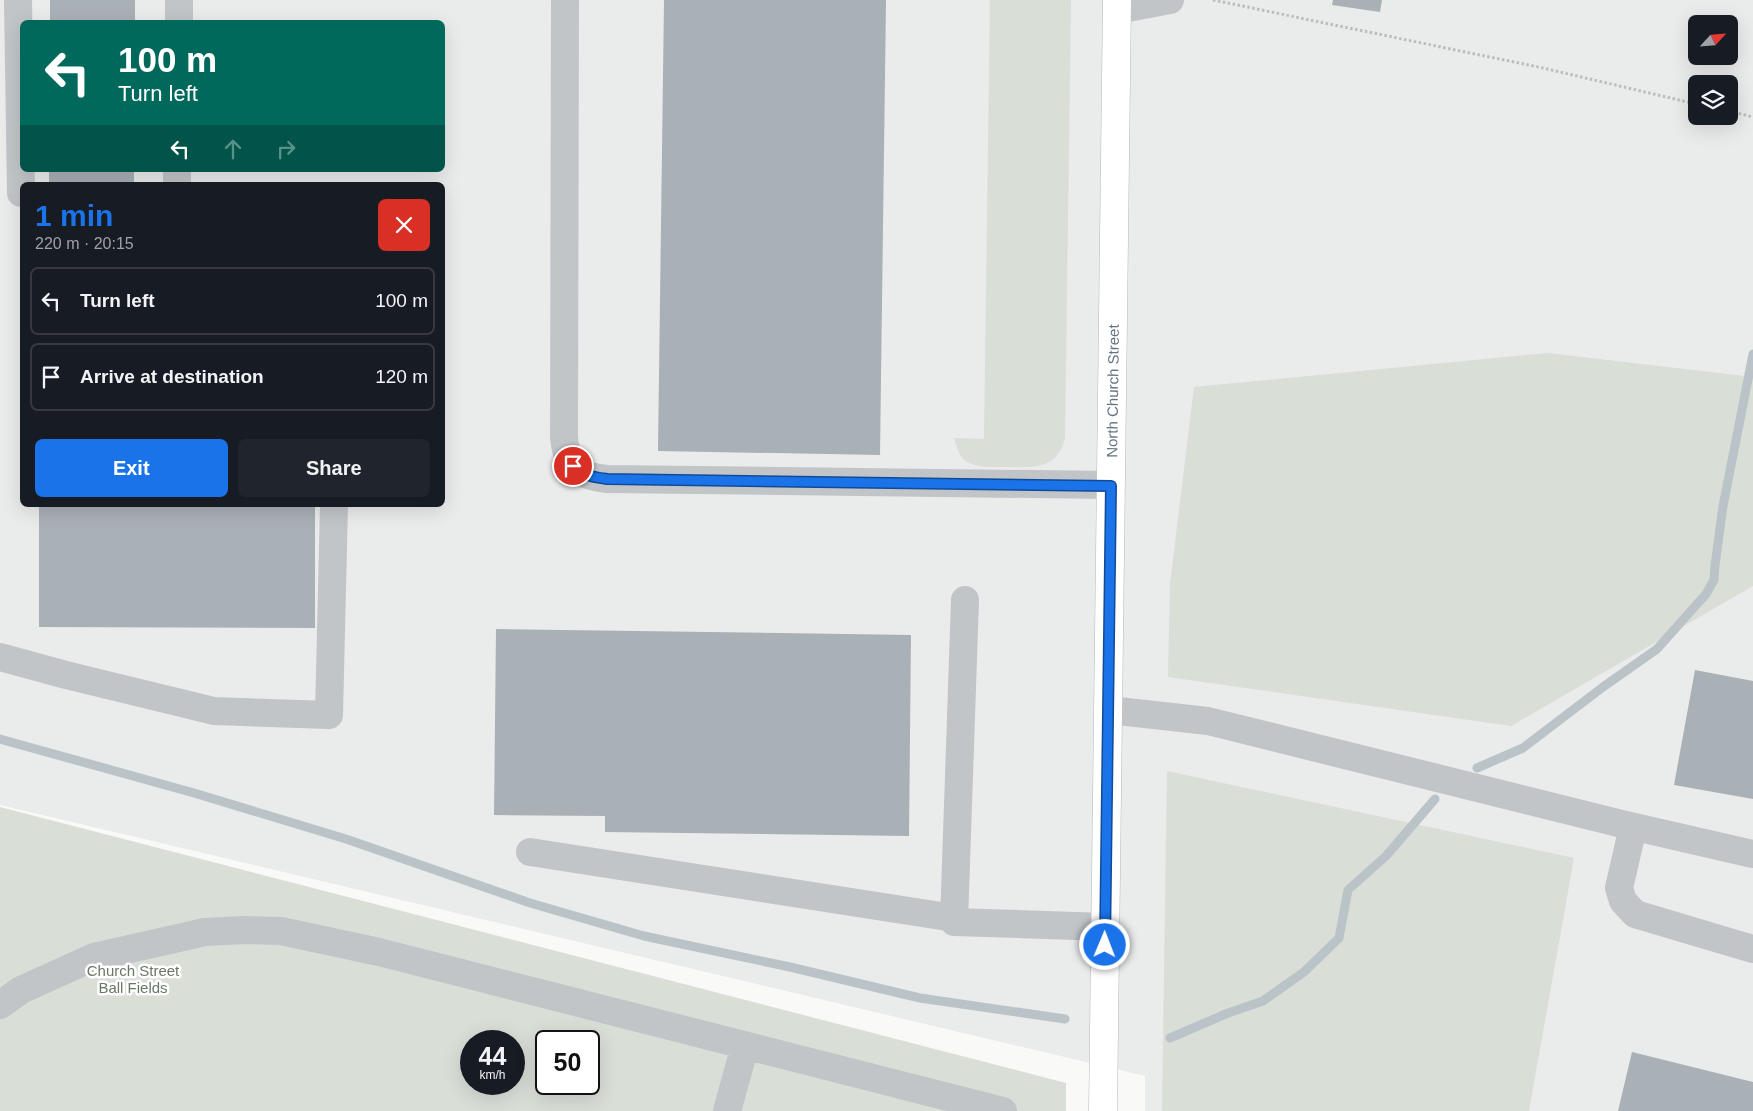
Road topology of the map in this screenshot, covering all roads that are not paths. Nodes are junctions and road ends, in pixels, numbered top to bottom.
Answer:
1 (18, 0) edge
2 (179, 0) edge
3 (565, 0) edge
4 (1170, 0) edge
5 (1117, 5) edge
6 (179, 20) edge
7 (20, 193) dead end
8 (1111, 486) junction
9 (334, 507) edge
10 (964, 600) dead end
11 (0, 657) edge
12 (1109, 710) junction
13 (1633, 826) junction
14 (530, 852) dead end
15 (1753, 854) edge
16 (954, 918) junction
17 (1106, 927) junction
18 (1753, 949) edge
19 (0, 1005) edge
20 (745, 1046) junction
21 (727, 1111) edge
22 (1003, 1111) edge
23 (1103, 1111) edge

1 - 7 lane
2 - 6 lane
3 - 8 lane
4 - 5 lane
5 - 8 main road, North Church Street
8 - 12 main road, North Church Street
9 - 11 lane
10 - 16 lane
12 - 13 lane
12 - 17 main road, North Church Street
13 - 15 lane
13 - 18 lane
14 - 16 lane
16 - 17 lane
17 - 23 main road, North Church Street
19 - 20 lane
20 - 21 lane
20 - 22 lane

